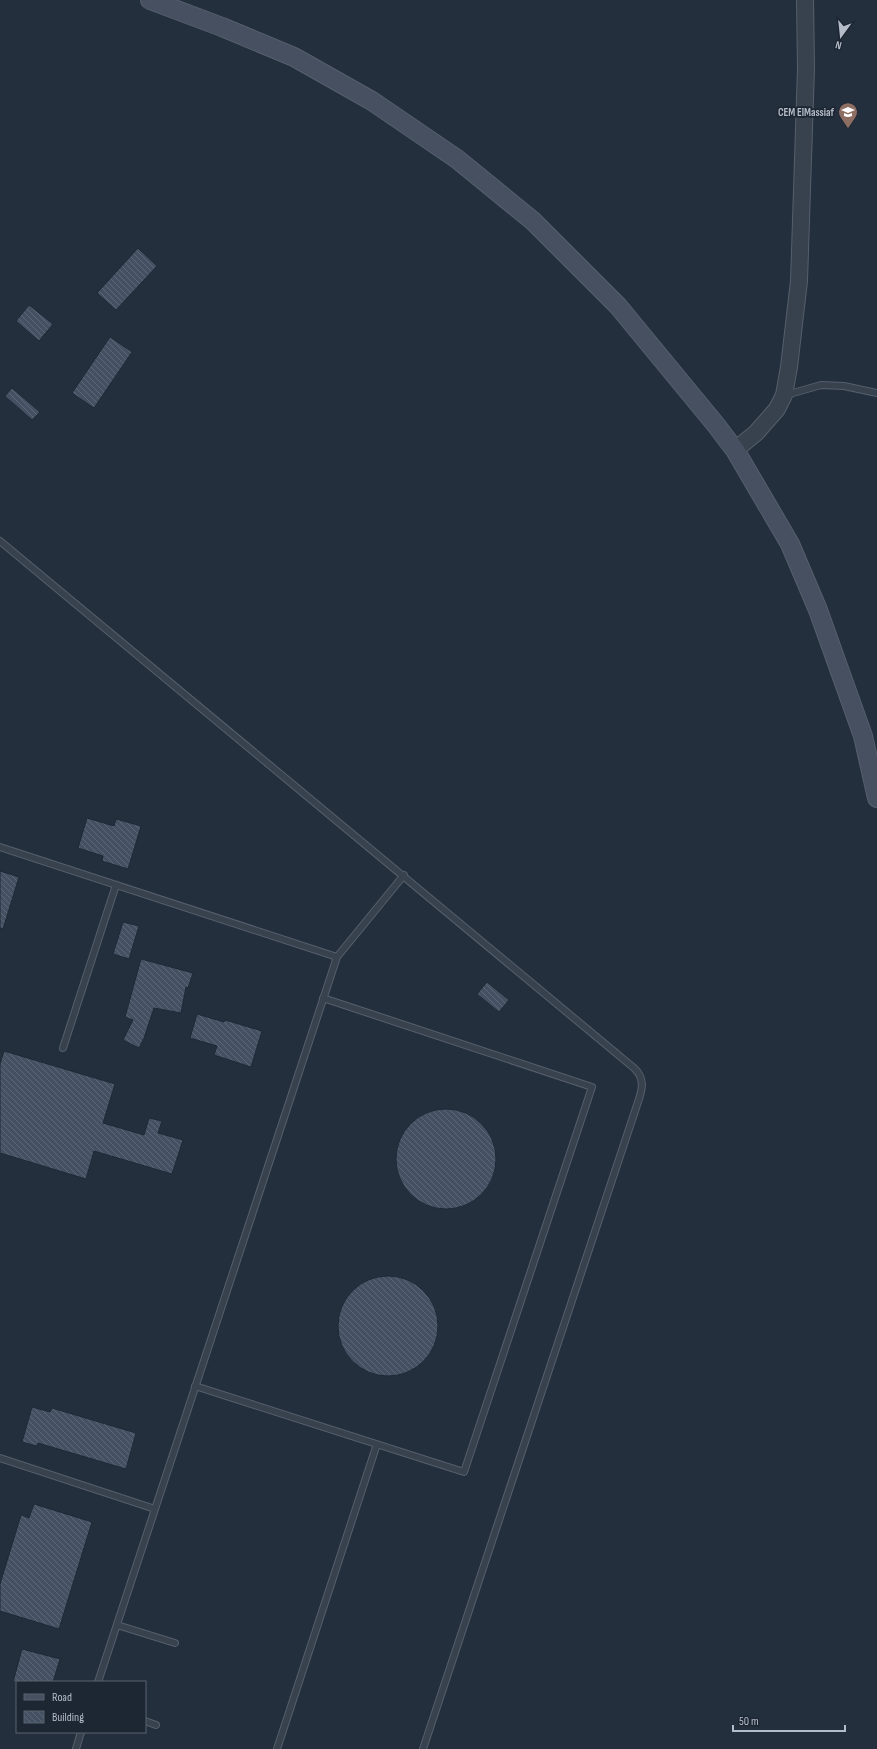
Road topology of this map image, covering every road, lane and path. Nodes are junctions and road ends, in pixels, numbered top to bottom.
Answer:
1 (150, 0) edge
2 (805, 0) edge
3 (877, 394) edge
4 (784, 395) junction
5 (735, 450) junction
6 (0, 541) edge
7 (877, 798) edge
8 (0, 847) edge
9 (404, 874) junction
10 (116, 885) junction
11 (337, 957) junction
12 (323, 998) junction
13 (63, 1048) dead end
14 (195, 1386) junction
15 (377, 1444) junction
16 (0, 1458) edge
17 (155, 1509) junction
18 (117, 1625) junction
19 (175, 1643) dead end
20 (98, 1681) edge
21 (146, 1721) edge
22 (156, 1724) dead end
23 (81, 1733) edge
24 (76, 1749) edge
25 (277, 1749) edge
26 (423, 1749) edge

1 - 5 main road
2 - 4 street
3 - 4 lane
4 - 5 street
5 - 7 main road
6 - 9 lane
8 - 10 lane
9 - 11 lane
9 - 26 lane
10 - 11 lane
10 - 13 lane
11 - 12 lane
12 - 14 lane
12 - 15 lane
14 - 15 lane
14 - 17 lane
15 - 25 lane
16 - 17 lane
17 - 18 lane
18 - 19 lane
18 - 20 lane
21 - 22 lane
23 - 24 lane

